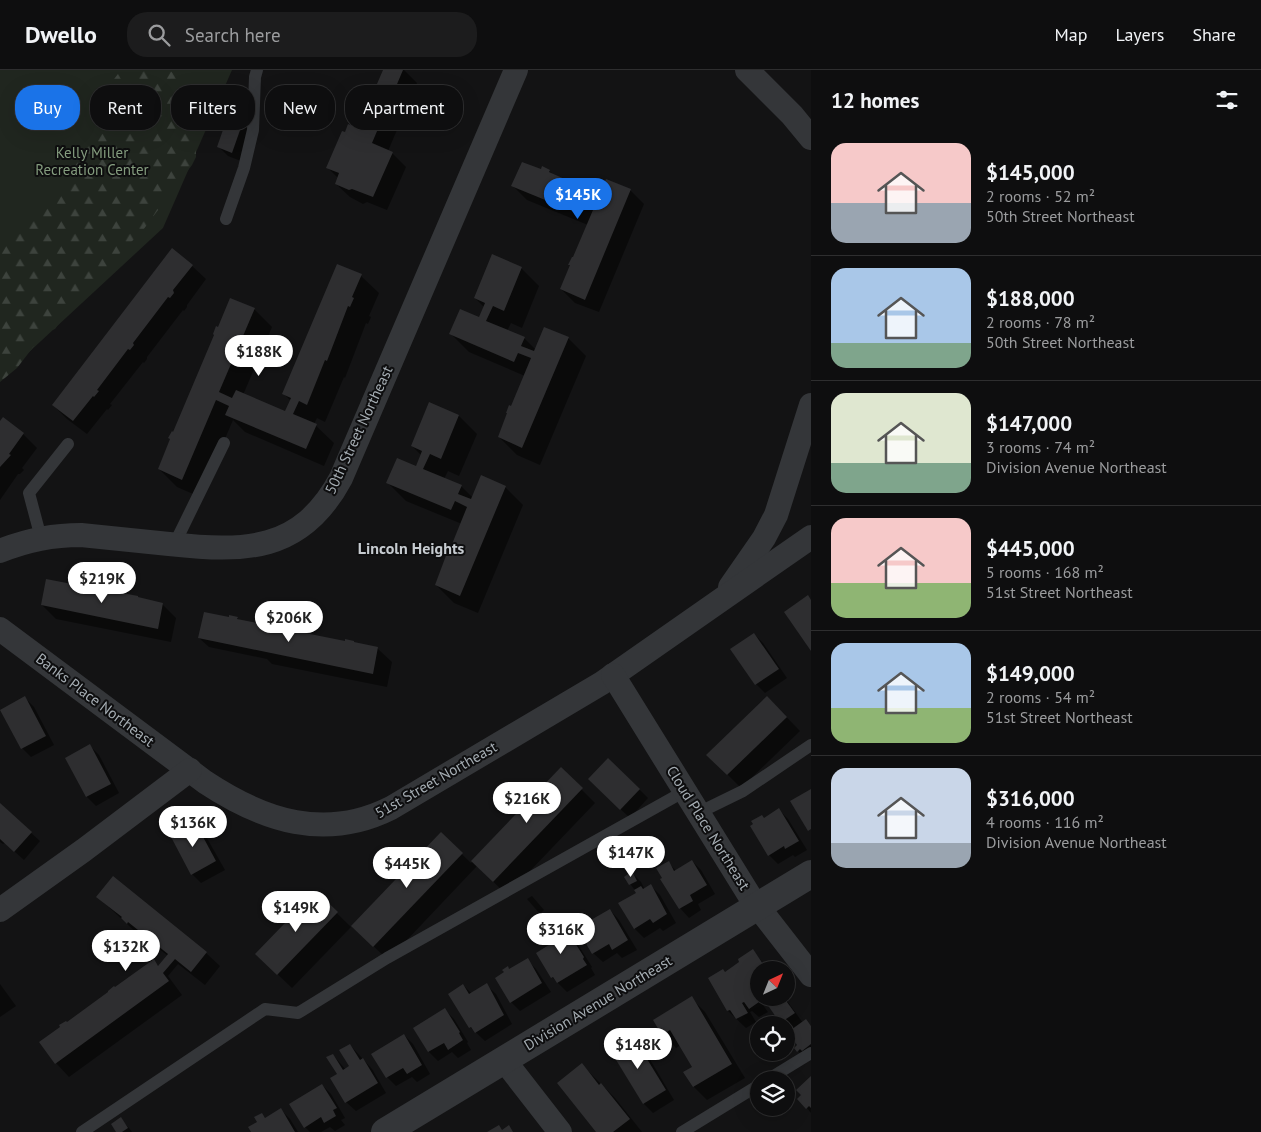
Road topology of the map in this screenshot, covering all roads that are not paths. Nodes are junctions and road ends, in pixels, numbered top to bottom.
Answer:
1 (257, 70) edge
2 (516, 70) edge
3 (746, 70) edge
4 (811, 138) edge
5 (226, 219) dead end
6 (811, 405) edge
7 (68, 444) dead end
8 (224, 444) dead end
9 (811, 537) edge
10 (41, 538) junction
11 (174, 545) junction
12 (0, 551) edge
13 (700, 614) junction
14 (0, 629) edge
15 (613, 675) junction
16 (811, 745) edge
17 (190, 770) junction
18 (685, 791) junction
19 (698, 813) junction
20 (811, 874) edge
21 (758, 906) junction
22 (0, 910) edge
23 (811, 975) edge
24 (811, 1053) edge
25 (504, 1060) junction
26 (782, 1071) edge
27 (750, 1090) edge
28 (82, 1132) edge
29 (385, 1132) edge
30 (560, 1132) edge
31 (682, 1132) edge

1 - 5 lane
2 - 11 street, 50th Street Northeast
3 - 4 street
6 - 13 street
7 - 10 lane
8 - 11 lane
9 - 13 street, 51st Street Northeast
10 - 11 street, 50th Street Northeast
10 - 12 street, 50th Street Northeast
13 - 15 street, 51st Street Northeast
14 - 17 street, Banks Place Northeast
15 - 17 street, 51st Street Northeast
15 - 18 street, Cloud Place Northeast
16 - 19 lane
17 - 22 street
18 - 19 street, Cloud Place Northeast
18 - 28 lane
19 - 21 street, Cloud Place Northeast
20 - 21 street, Division Avenue Northeast
21 - 23 street, Cloud Place Northeast
21 - 25 street, Division Avenue Northeast
24 - 26 lane
25 - 29 street, Division Avenue Northeast
25 - 30 street
27 - 31 lane

